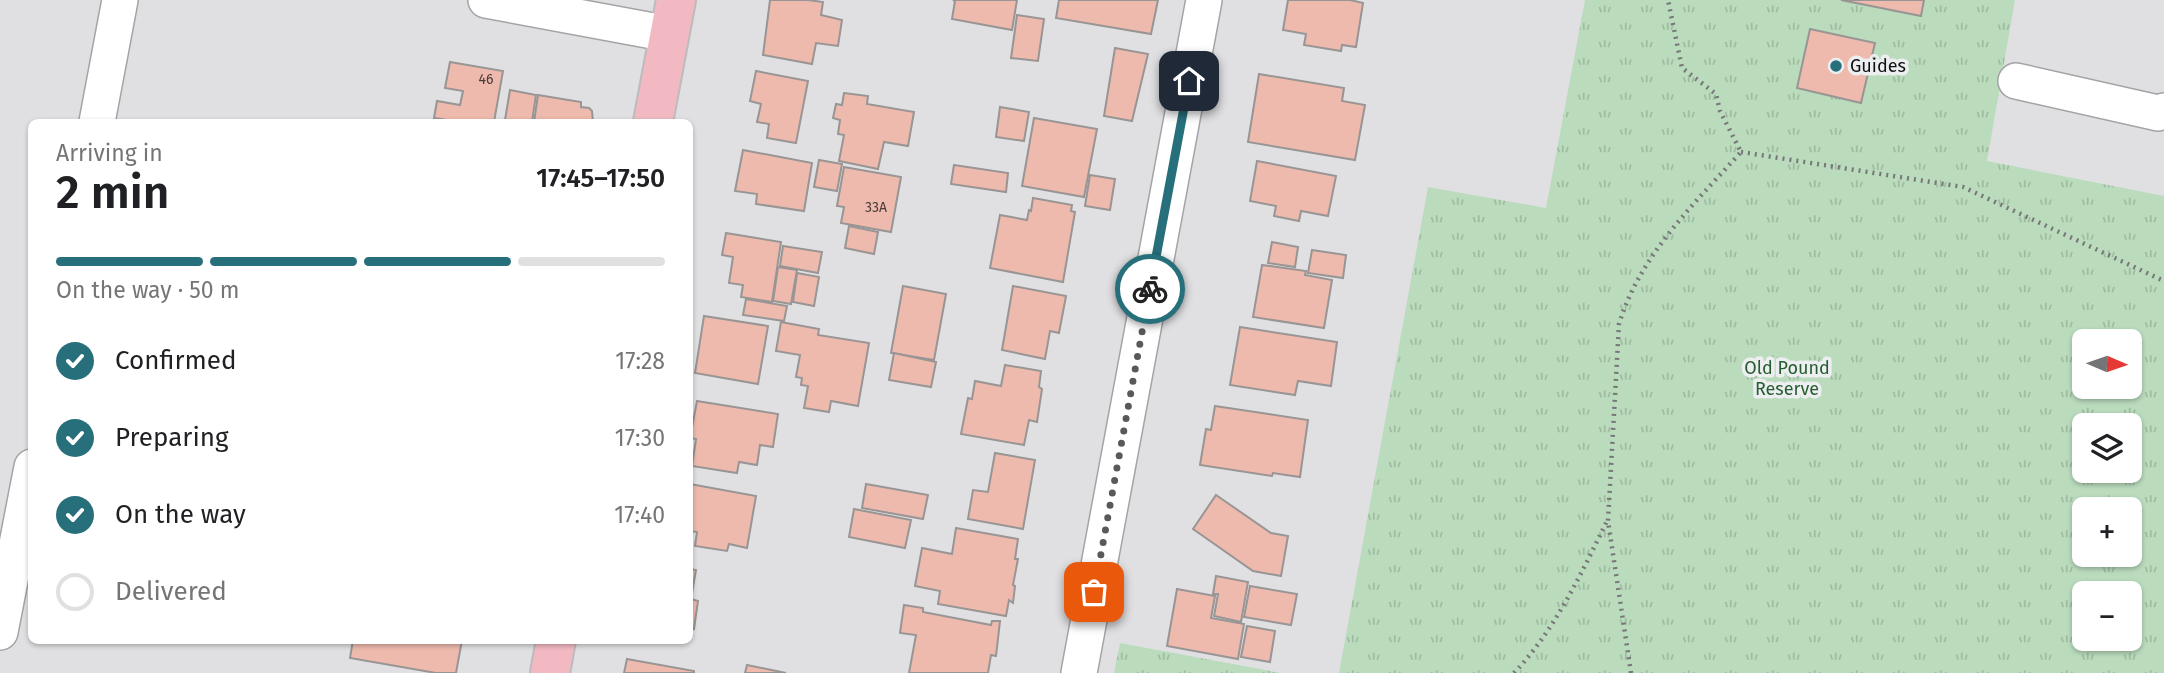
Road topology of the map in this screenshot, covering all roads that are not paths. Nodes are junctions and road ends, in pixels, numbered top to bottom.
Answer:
1 (120, 0) edge
2 (486, 0) edge
3 (1203, 0) edge
4 (672, 17) edge
5 (2016, 81) dead end
6 (2164, 111) edge
7 (97, 119) edge
8 (654, 119) edge
9 (28, 502) edge
10 (7, 559) edge
11 (0, 632) edge
12 (555, 644) edge
13 (550, 673) edge
14 (1079, 673) edge

1 - 7 street
2 - 4 street
3 - 14 street
4 - 8 main road
5 - 6 street
9 - 10 street
10 - 11 street
12 - 13 main road

